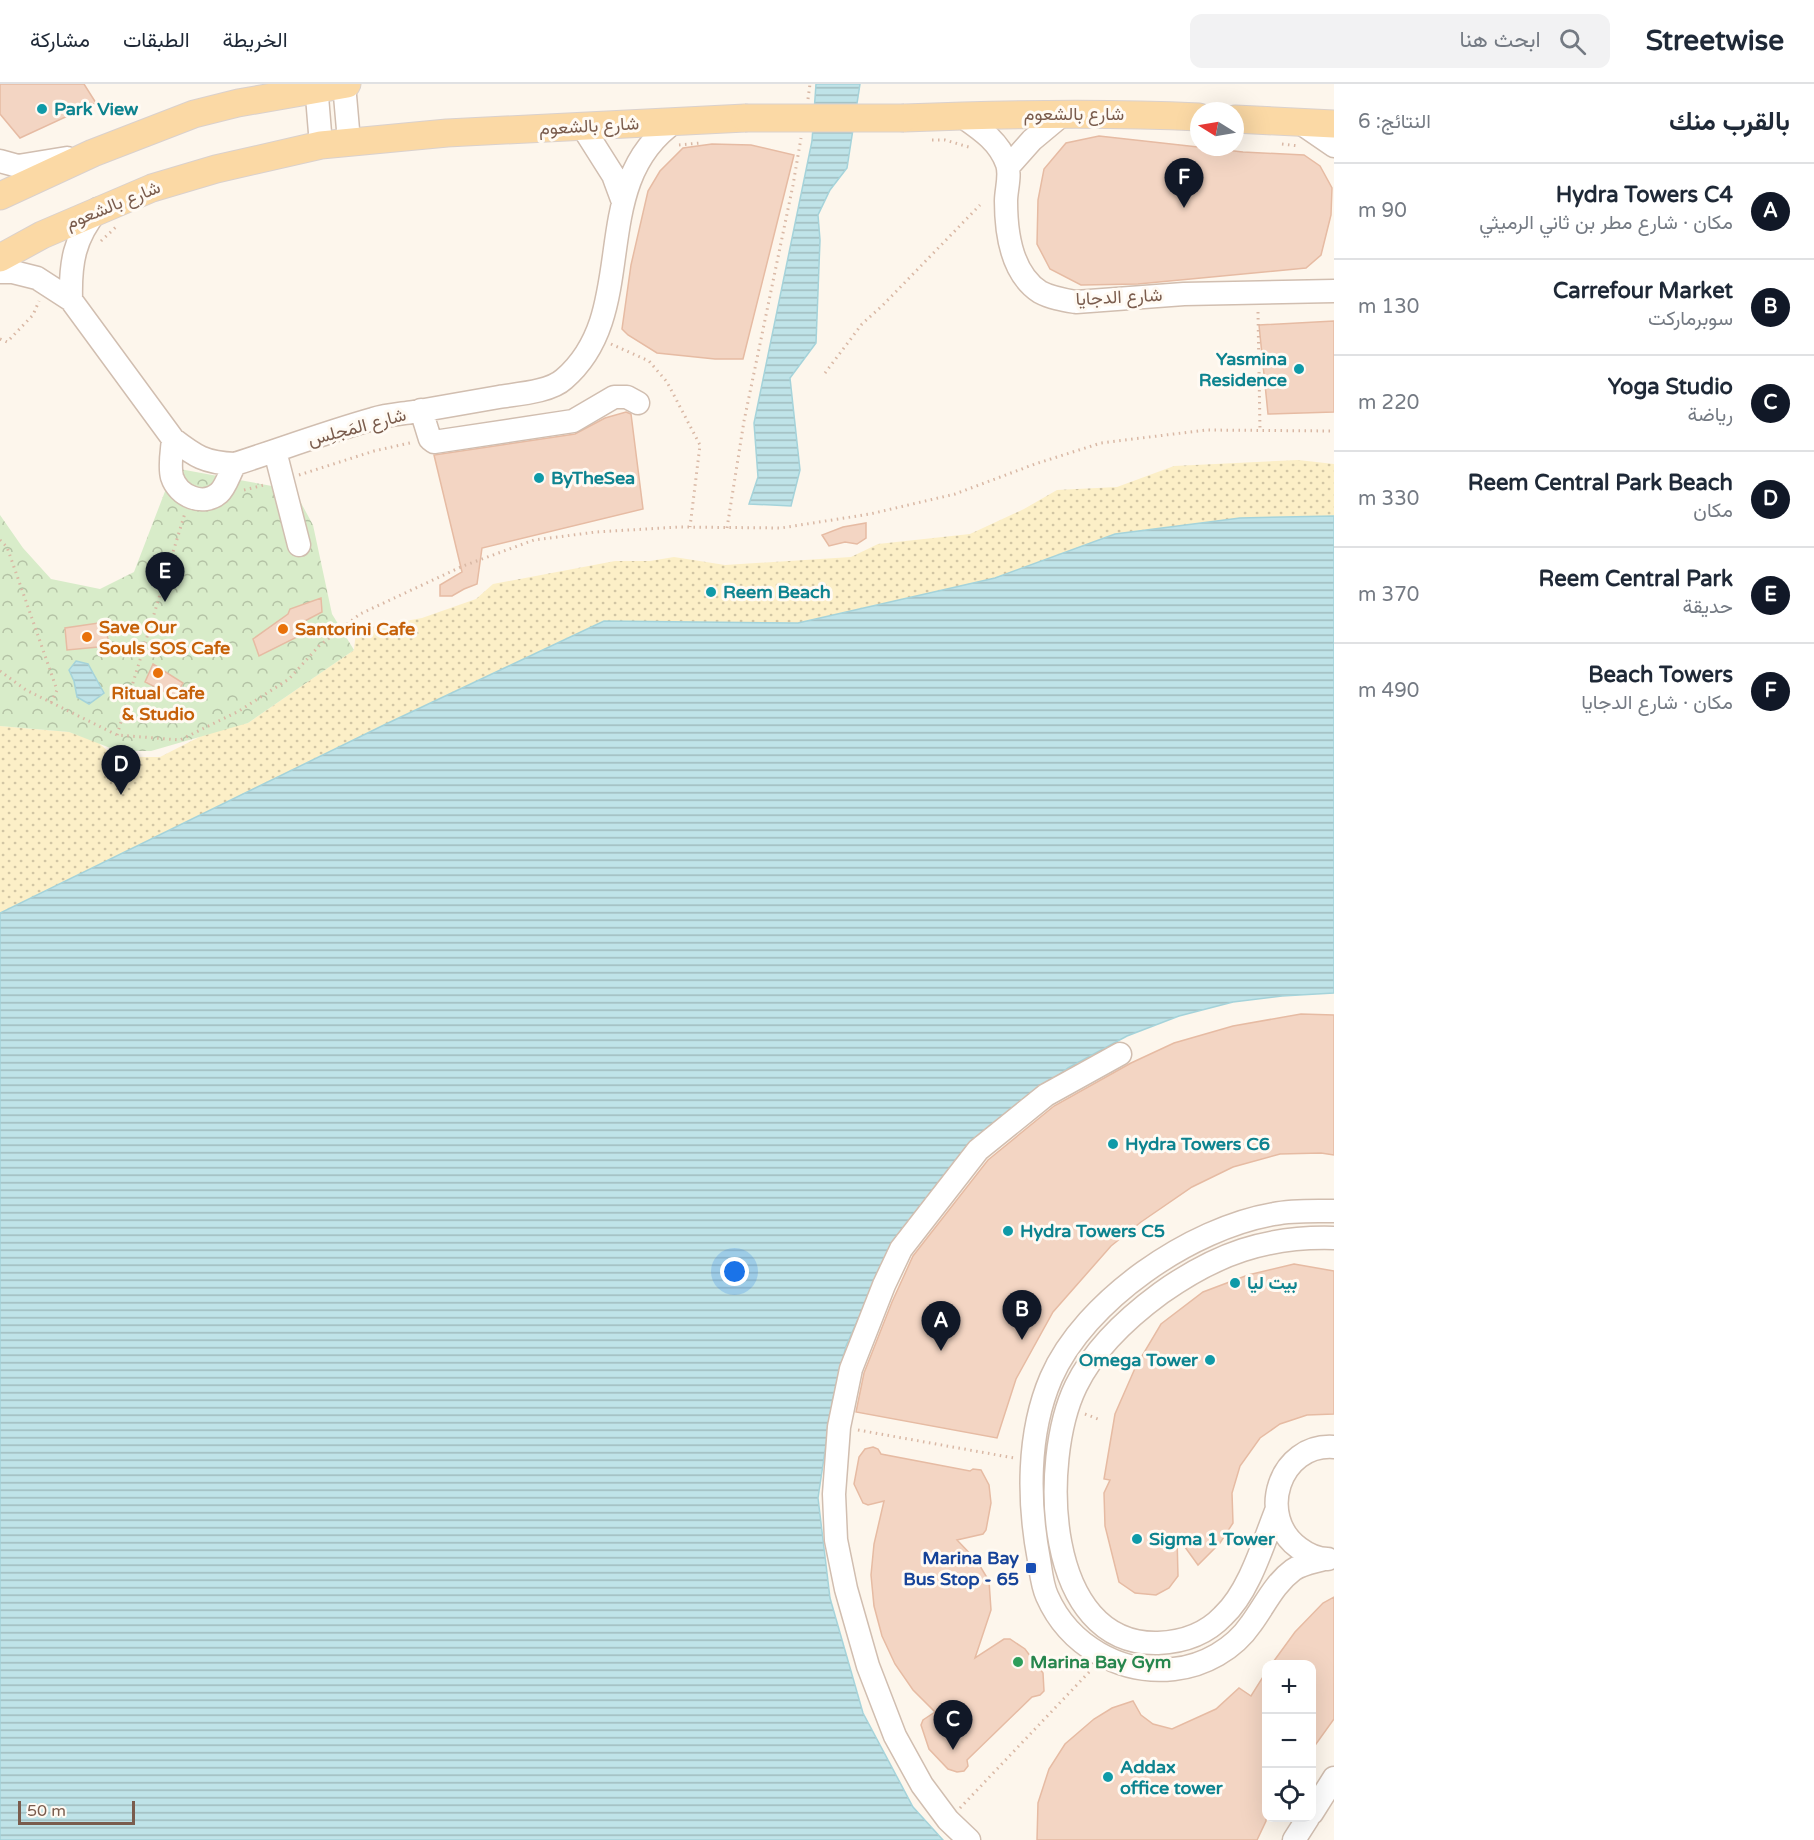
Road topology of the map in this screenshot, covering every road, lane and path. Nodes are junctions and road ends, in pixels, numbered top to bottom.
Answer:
1 (262, 84) edge
2 (345, 84) edge
3 (810, 84) edge
4 (317, 86) edge
5 (238, 103) junction
6 (806, 106) dead end
7 (960, 115) junction
8 (1062, 115) junction
9 (1190, 117) edge
10 (1244, 121) edge
11 (1334, 124) edge
12 (582, 126) junction
13 (803, 129) dead end
14 (675, 133) junction
15 (1301, 134) junction
16 (924, 139) dead end
17 (349, 141) junction
18 (708, 142) dead end
19 (1280, 144) dead end
20 (321, 145) junction
21 (1334, 146) edge
22 (971, 148) dead end
23 (93, 153) junction
24 (0, 161) edge
25 (1008, 167) junction
26 (0, 196) edge
27 (623, 202) junction
28 (980, 205) dead end
29 (109, 217) junction
30 (98, 244) dead end
31 (0, 258) edge
32 (0, 272) edge
33 (1334, 291) edge
34 (1258, 293) junction
35 (41, 297) dead end
36 (71, 300) junction
37 (596, 337) junction
38 (0, 339) edge
39 (825, 373) dead end
40 (638, 403) dead end
41 (421, 410) junction
42 (1260, 430) junction
43 (1334, 431) edge
44 (173, 439) junction
45 (430, 439) junction
46 (275, 451) junction
47 (235, 464) junction
48 (283, 480) junction
49 (220, 492) junction
50 (190, 497) junction
51 (690, 527) junction
52 (727, 528) junction
53 (0, 540) edge
54 (299, 545) dead end
55 (0, 671) edge
56 (51, 703) junction
57 (117, 735) junction
58 (1120, 1054) dead end
59 (1334, 1211) edge
60 (1334, 1238) edge
61 (839, 1427) junction
62 (1334, 1447) edge
63 (1033, 1461) junction
64 (1276, 1511) junction
65 (1329, 1559) edge
66 (1104, 1657) junction
67 (1334, 1778) edge
68 (1316, 1805) edge
69 (948, 1820) junction
70 (1305, 1822) edge
71 (969, 1840) edge
72 (1294, 1840) edge

1 - 5 main road
2 - 4 main road
2 - 17 street
3 - 6 path
4 - 5 main road
4 - 20 street
5 - 23 main road
7 - 8 main road, شارع بالشعوم
7 - 14 main road, شارع بالشعوم, bridge
7 - 25 street
8 - 9 main road, شارع بالشعوم
8 - 25 street
10 - 15 main road
11 - 15 main road
12 - 14 main road, شارع بالشعوم
12 - 17 main road, شارع بالشعوم
12 - 27 street
13 - 52 path
14 - 18 path
14 - 27 street, شارع المَجلِس
15 - 19 path
15 - 21 street
16 - 22 path
17 - 20 main road, شارع بالشعوم
20 - 29 main road, شارع بالشعوم
23 - 24 street
23 - 26 main road
25 - 34 street, شارع الدجايا
27 - 37 street, شارع المَجلِس
28 - 39 path
29 - 30 path
29 - 31 main road, شارع بالشعوم
29 - 36 street
32 - 36 street, شارع المَجلِس
33 - 34 street, شارع الدجايا
34 - 42 path
35 - 38 path
36 - 44 street, شارع المَجلِس
37 - 41 street, شارع المَجلِس
37 - 51 path
40 - 45 street
41 - 45 street
41 - 46 street, شارع المَجلِس
42 - 43 path
42 - 52 path
44 - 47 street, شارع المَجلِس
44 - 50 street
45 - 48 path
46 - 47 street, شارع المَجلِس
46 - 48 street
47 - 49 street
48 - 49 path
48 - 54 street
49 - 50 street
50 - 57 path
51 - 52 path
51 - 57 path
53 - 56 path
55 - 56 path
56 - 57 path
58 - 61 street
59 - 63 street
60 - 64 street
61 - 63 path
61 - 69 street
62 - 64 street
63 - 66 street
64 - 65 street
65 - 66 street
66 - 69 path
67 - 68 street
69 - 71 street
70 - 72 street

